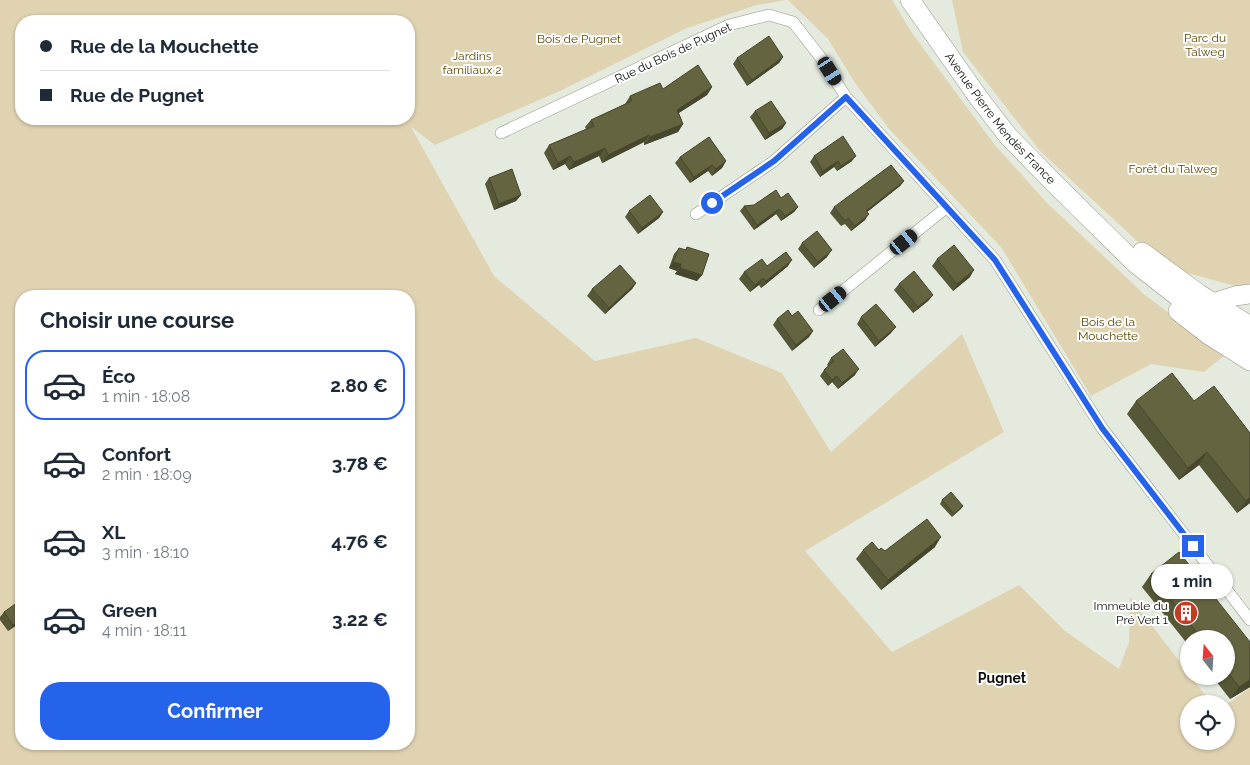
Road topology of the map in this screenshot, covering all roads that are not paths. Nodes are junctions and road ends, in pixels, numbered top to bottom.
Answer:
1 (910, 0) edge
2 (846, 97) junction
3 (501, 133) dead end
4 (947, 207) junction
5 (696, 214) dead end
6 (1100, 228) junction
7 (1250, 294) edge
8 (1213, 303) junction
9 (819, 310) dead end
10 (1250, 326) edge
11 (1250, 343) edge
12 (1250, 361) edge
13 (1250, 620) edge

1 - 6 main road, Avenue Pierre Mendès France
2 - 3 street, Rue du Bois de Pugnet
2 - 4 street, Rue du Bois de Pugnet
2 - 5 street
4 - 9 street
4 - 13 street, Rue du Bois de Pugnet
6 - 8 main road, Avenue Pierre Mendès France
6 - 11 main road, Avenue Pierre Mendès France
6 - 12 main road
7 - 8 main road
8 - 10 main road, Avenue Pierre Mendès France

